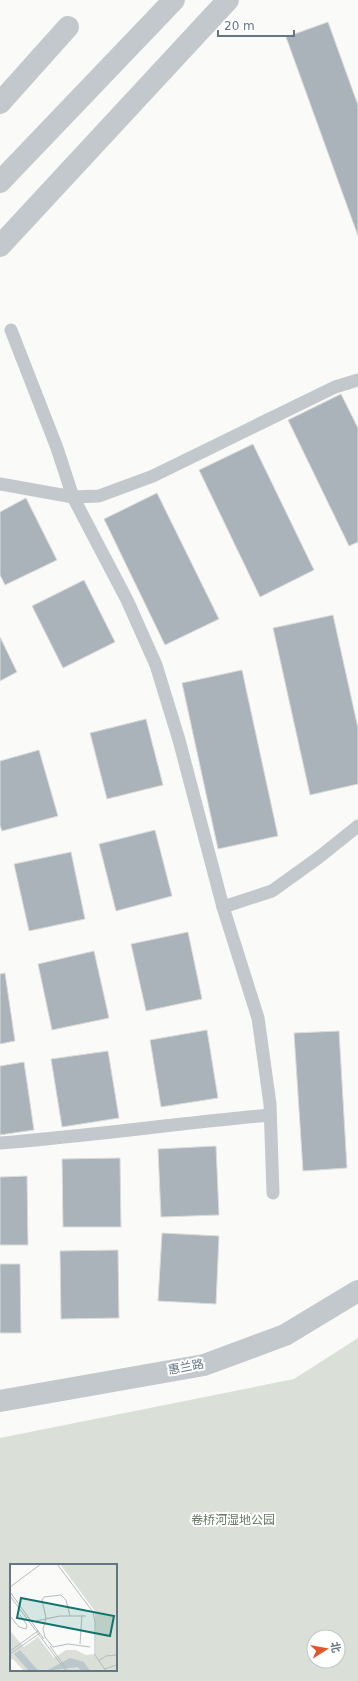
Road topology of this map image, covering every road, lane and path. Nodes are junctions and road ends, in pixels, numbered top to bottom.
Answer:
1 (174, 0) edge
2 (228, 0) edge
3 (68, 27) dead end
4 (0, 103) edge
5 (0, 182) edge
6 (0, 246) edge
7 (11, 330) dead end
8 (358, 380) edge
9 (0, 484) edge
10 (73, 498) junction
11 (358, 826) edge
12 (223, 907) junction
13 (270, 1115) junction
14 (0, 1143) edge
15 (273, 1193) dead end
16 (358, 1290) edge
17 (0, 1401) edge

1 - 5 street
2 - 6 street
3 - 4 street
7 - 10 lane
8 - 10 lane
9 - 10 lane
10 - 12 lane
11 - 12 lane
12 - 13 lane
13 - 14 lane
13 - 15 lane
16 - 17 street, 惠兰路

